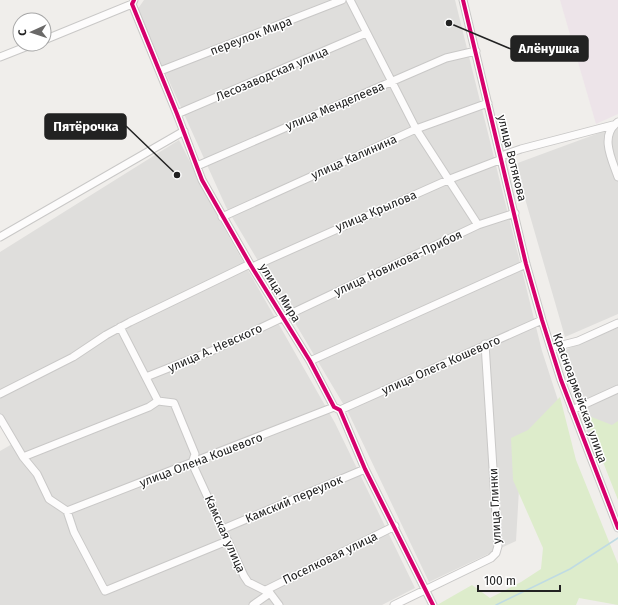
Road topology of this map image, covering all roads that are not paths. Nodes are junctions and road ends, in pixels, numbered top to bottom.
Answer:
1 (342, 0) edge
2 (350, 0) edge
3 (463, 0) edge
4 (133, 2) edge
5 (366, 33) junction
6 (52, 37) edge
7 (476, 51) junction
8 (13, 52) edge
9 (0, 57) edge
10 (160, 71) junction
11 (392, 82) junction
12 (488, 103) junction
13 (177, 114) junction
14 (614, 126) edge
15 (416, 129) junction
16 (184, 131) junction
17 (502, 158) junction
18 (197, 166) junction
19 (618, 177) edge
20 (450, 179) junction
21 (515, 213) junction
22 (222, 217) junction
23 (478, 226) junction
24 (0, 237) edge
25 (526, 264) junction
26 (251, 266) junction
27 (283, 317) junction
28 (542, 320) junction
29 (618, 323) edge
30 (120, 328) junction
31 (485, 344) junction
32 (550, 348) junction
33 (310, 361) junction
34 (146, 377) junction
35 (618, 389) edge
36 (0, 394) edge
37 (158, 401) junction
38 (337, 409) junction
39 (572, 410) junction
40 (0, 418) edge
41 (24, 457) junction
42 (192, 463) junction
43 (365, 469) junction
44 (67, 512) junction
45 (395, 526) junction
46 (618, 528) edge
47 (223, 529) junction
48 (227, 541) junction
49 (426, 590) junction
50 (268, 592) junction
51 (253, 605) edge
52 (279, 605) edge
53 (394, 605) edge
54 (432, 605) edge

1 - 10 street, переулок Мира
2 - 5 street
3 - 7 street, улица Вотякова
4 - 6 street, улица Мира
4 - 10 street, улица Мира
5 - 11 street
5 - 13 street, Лесозаводская улица
7 - 11 street, улица Менделеева
7 - 12 street, улица Вотякова
8 - 9 street
10 - 13 street, улица Мира
11 - 15 street
11 - 18 street, улица Менделеева
12 - 15 street, улица Калинина
12 - 17 street, улица Вотякова
13 - 16 street, улица Мира
14 - 17 street, улица Крылова
14 - 19 street
15 - 20 street
15 - 22 street, улица Калинина
16 - 18 street, улица Мира
16 - 24 street
17 - 20 street, улица Крылова
17 - 21 street, улица Вотякова
18 - 22 street, улица Мира
20 - 23 street
20 - 26 street, улица Крылова
21 - 23 street, улица Новикова-Прибоя
21 - 25 street, улица Вотякова
22 - 26 street, улица Мира
23 - 27 street, улица Новикова-Прибоя
25 - 28 street, улица Вотякова
25 - 33 street
26 - 27 street, улица Мира
26 - 30 street, улица Мира
27 - 33 street, улица Мира
27 - 34 street, улица А. Невского
28 - 31 street, улица Олега Кошевого
28 - 32 street, Красноармейская улица
29 - 32 street
30 - 34 street
30 - 36 street, улица Мира
31 - 38 street, улица Олега Кошевого
31 - 49 street, улица Глинки
32 - 39 street, Красноармейская улица
33 - 38 street, улица Мира
34 - 37 street
35 - 39 street
37 - 41 street
37 - 42 street, Камская улица
38 - 42 street, улица Олена Кошевого
38 - 43 street, улица Мира
39 - 46 street, Красноармейская улица
40 - 41 street
41 - 44 street
42 - 44 street, улица Олена Кошевого
42 - 47 street, Камская улица
43 - 45 street, улица Мира
43 - 47 street, Камский переулок
44 - 48 street
45 - 49 street, улица Мира
45 - 50 street, Поселковая улица
47 - 48 street, Камская улица
48 - 50 street, Камская улица
49 - 53 street, улица Глинки
49 - 54 street, улица Мира
50 - 51 street, Поселковая улица
50 - 52 street

